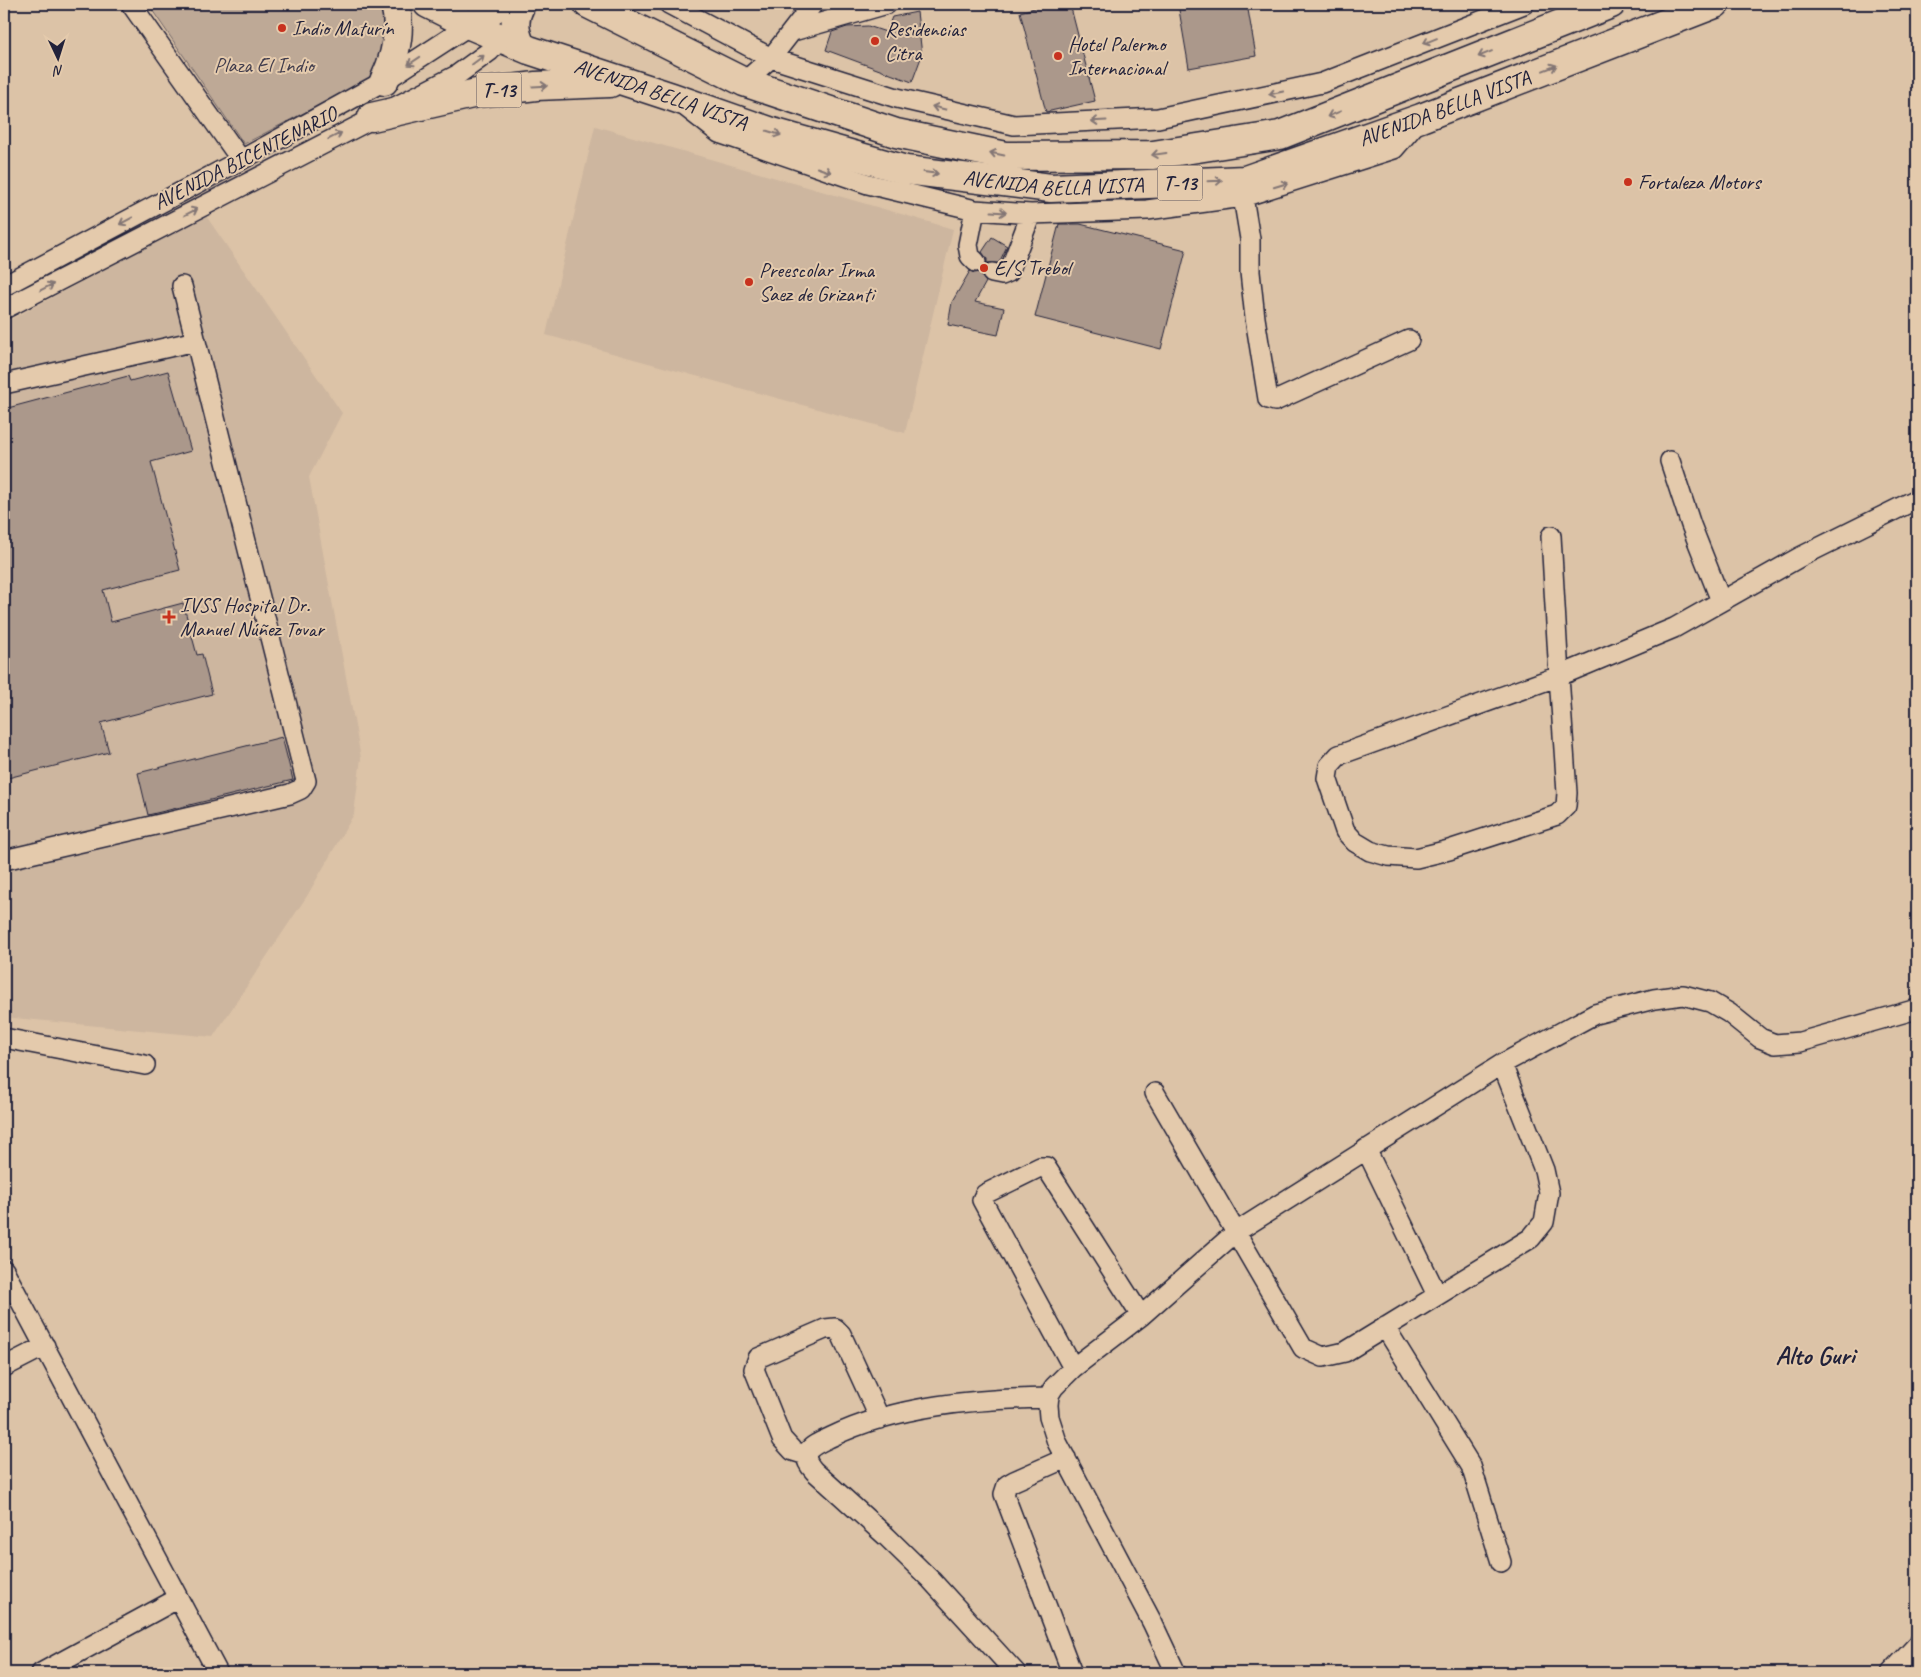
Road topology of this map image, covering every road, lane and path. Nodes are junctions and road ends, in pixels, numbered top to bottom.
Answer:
1 (131, 4) edge
2 (395, 4) edge
3 (501, 4) edge
4 (521, 4) edge
5 (588, 4) edge
6 (669, 4) edge
7 (813, 4) edge
8 (887, 4) edge
9 (1524, 4) edge
10 (1612, 4) edge
11 (1714, 4) edge
12 (439, 5) edge
13 (470, 25) junction
14 (793, 31) junction
15 (511, 42) junction
16 (772, 58) junction
17 (384, 81) junction
18 (744, 82) junction
19 (628, 83) junction
20 (672, 96) junction
21 (372, 117) junction
22 (1421, 118) junction
23 (241, 160) junction
24 (1243, 197) junction
25 (975, 210) junction
26 (1031, 214) junction
27 (976, 262) dead end
28 (992, 273) dead end
29 (4, 286) edge
30 (182, 286) dead end
31 (4, 309) edge
32 (1409, 340) dead end
33 (196, 341) junction
34 (4, 384) edge
35 (1670, 461) dead end
36 (1917, 499) edge
37 (1551, 536) dead end
38 (1721, 601) junction
39 (1560, 676) junction
40 (4, 860) edge
41 (1917, 1009) edge
42 (4, 1038) edge
43 (1502, 1064) junction
44 (145, 1065) dead end
45 (1155, 1093) dead end
46 (1366, 1150) junction
47 (1236, 1232) junction
48 (4, 1270) edge
49 (1437, 1295) junction
50 (1140, 1316) junction
51 (1385, 1327) junction
52 (45, 1346) junction
53 (4, 1367) edge
54 (1073, 1368) junction
55 (1049, 1398) junction
56 (880, 1419) junction
57 (806, 1455) junction
58 (1066, 1458) junction
59 (1502, 1562) dead end
60 (178, 1599) junction
61 (1917, 1645) edge
62 (41, 1673) edge
63 (218, 1673) edge
64 (1016, 1673) edge
65 (1072, 1673) edge
66 (1176, 1673) edge
67 (1891, 1673) edge

1 - 23 street
2 - 17 highway
3 - 13 highway
3 - 15 highway
4 - 15 highway
5 - 18 highway, AVENIDA BELLA VISTA / T-13
6 - 16 street
7 - 14 street
8 - 14 street
9 -> 16 street
10 -> 18 highway, AVENIDA BELLA VISTA / T-13
22 -> 11 highway, AVENIDA BELLA VISTA / T-13
12 - 13 highway, T-13
13 - 15 highway, T-13
13 -> 17 street, AVENIDA BICENTENARIO
14 - 16 street
15 - 19 highway, AVENIDA BELLA VISTA / T-13
21 -> 15 street, AVENIDA BICENTENARIO
16 - 18 street
17 - 23 street, AVENIDA BICENTENARIO
19 - 20 highway, AVENIDA BELLA VISTA / T-13
21 -> 19 highway, T-13
20 -> 22 highway, AVENIDA BELLA VISTA / T-13
20 -> 25 street, T-13
31 -> 21 street, AVENIDA BICENTENARIO
24 -> 22 street, T-13
23 -> 29 street, AVENIDA BICENTENARIO
24 - 26 street, T-13
24 - 32 street
25 -> 26 street, T-13
25 - 27 street
26 - 28 street
30 - 33 street
33 - 34 street
33 - 40 street
35 - 38 street
36 - 38 street
37 - 39 street
38 - 39 street
39 - 39 street
41 - 43 street
42 - 44 street
43 - 46 street
43 - 49 street
45 - 47 street
46 - 47 street
46 - 49 street
47 - 50 street
47 - 51 street
48 - 52 street
49 - 51 street
50 - 54 street
50 - 54 street
51 - 59 street
52 - 53 street
52 - 60 street
54 - 55 street
55 - 56 street
55 - 58 street
56 - 57 street
56 - 57 street
57 - 64 street
58 - 65 street
58 - 66 street
60 - 62 street
60 - 63 street
61 - 67 street

